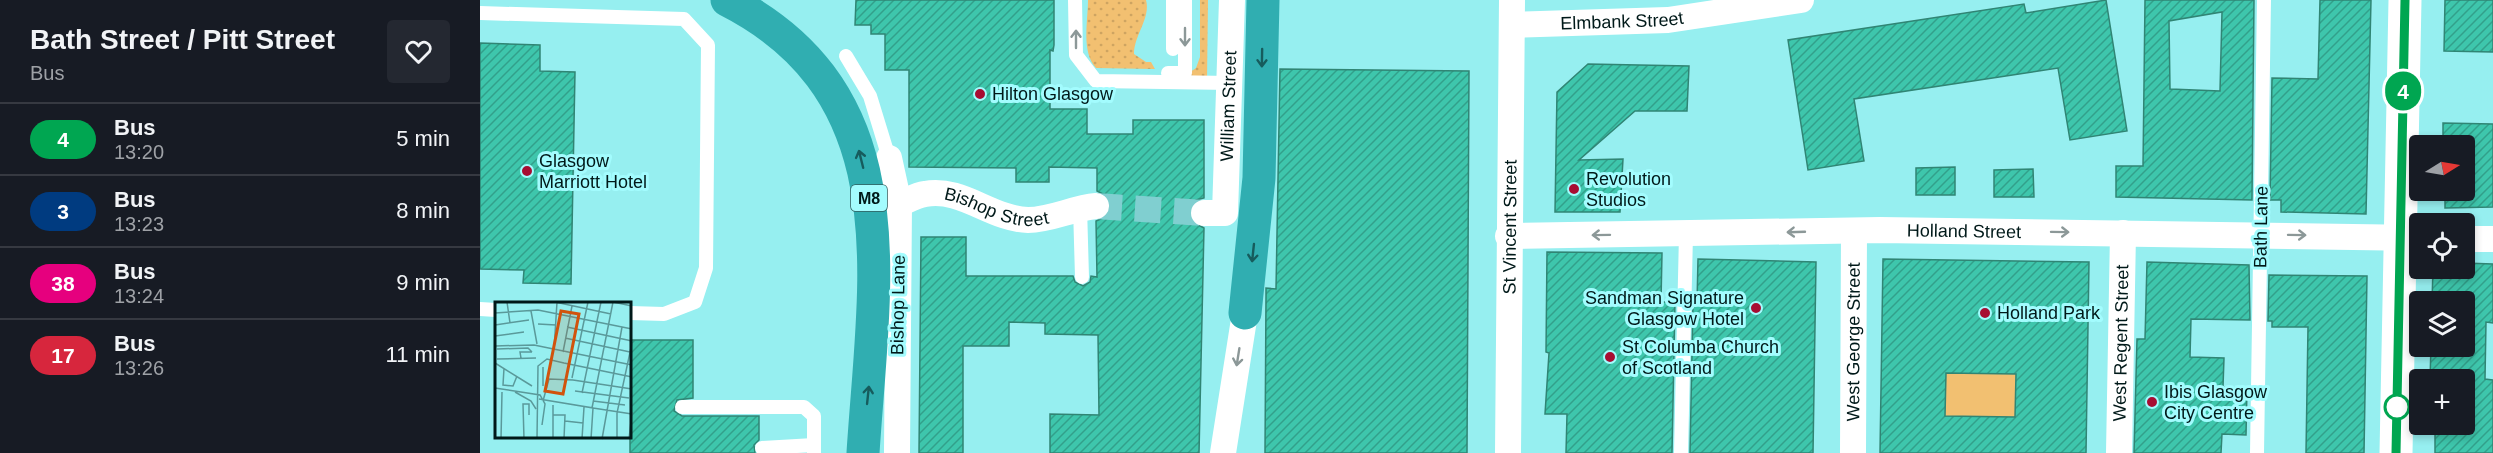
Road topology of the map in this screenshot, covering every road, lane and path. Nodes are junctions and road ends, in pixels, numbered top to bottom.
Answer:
1 (727, 0) edge
2 (1076, 0) edge
3 (1173, 0) edge
4 (1185, 0) edge
5 (1232, 0) edge
6 (1263, 0) edge
7 (1801, 0) edge
8 (2264, 0) edge
9 (2405, 0) edge
10 (1719, 6) edge
11 (1512, 12) edge
12 (480, 14) edge
13 (1173, 49) dead end
14 (846, 56) dead end
15 (1090, 73) junction
16 (1231, 83) junction
17 (889, 158) joint
18 (899, 204) junction
19 (1088, 206) joint
20 (1215, 213) dead end
21 (2409, 213) edge
22 (1854, 231) junction
23 (2123, 233) junction
24 (1686, 234) junction
25 (2261, 234) junction
26 (1508, 236) junction
27 (2409, 238) edge
28 (2475, 239) edge
29 (2493, 239) edge
30 (2409, 253) edge
31 (1082, 277) dead end
32 (480, 309) edge
33 (495, 310) edge
34 (632, 313) edge
35 (1245, 313) joint
36 (1232, 402) junction
37 (682, 407) dead end
38 (762, 448) dead end
39 (814, 449) edge
40 (863, 453) edge
41 (897, 453) edge
42 (1223, 453) edge
43 (1233, 453) edge
44 (1508, 453) edge
45 (1681, 453) edge
46 (1853, 453) edge
47 (2119, 453) edge
48 (2257, 453) edge
49 (2396, 453) edge

40 -> 1 highway, M8
15 -> 2 lane
3 - 13 lane
4 -> 15 lane
5 - 16 street, William Street
6 -> 35 highway
7 - 10 street, Elmbank Street
8 - 25 lane, Bath Lane
9 - 21 street
10 - 11 street, Elmbank Street
11 - 26 street, St Vincent Street
12 - 34 lane
14 - 17 lane
15 - 16 lane
16 - 20 street, William Street
17 - 18 street, Bishop Lane
18 - 19 street, Bishop Street
18 - 41 street, Bishop Lane
19 - 31 lane
22 -> 23 street, Holland Street
22 -> 24 street, Holland Street
22 - 46 street, West George Street
23 - 25 street, Holland Street
23 - 47 street, West Regent Street
24 -> 26 street, Holland Street
24 - 45 lane
25 -> 27 street, Holland Street
25 - 48 lane, Bath Lane
26 - 44 street, St Vincent Street
28 - 29 street
30 - 49 street
32 - 33 lane
35 -> 36 street
36 - 42 street
36 - 43 street
37 - 39 lane
38 - 39 lane

